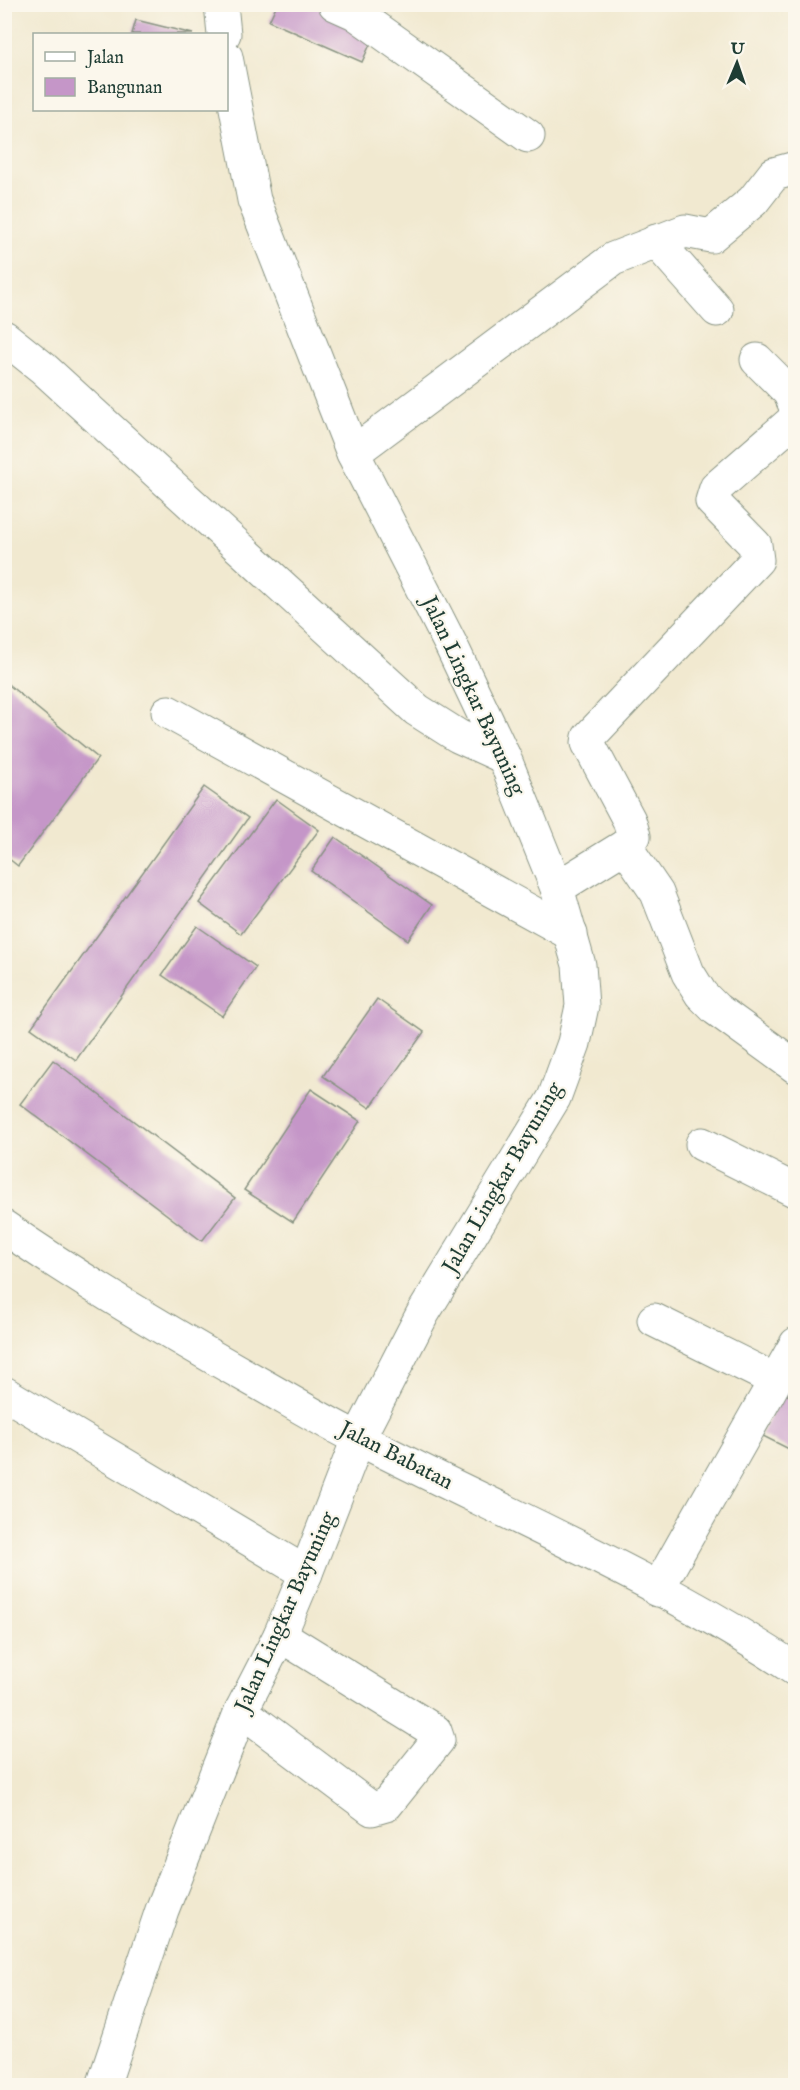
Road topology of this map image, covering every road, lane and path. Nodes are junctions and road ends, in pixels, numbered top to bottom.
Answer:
1 (221, 4) edge
2 (335, 4) edge
3 (224, 33) edge
4 (228, 67) edge
5 (528, 136) dead end
6 (795, 168) edge
7 (656, 241) junction
8 (717, 310) dead end
9 (4, 337) edge
10 (757, 360) dead end
11 (795, 409) edge
12 (352, 453) junction
13 (168, 712) dead end
14 (504, 757) junction
15 (625, 846) junction
16 (557, 888) junction
17 (571, 934) junction
18 (795, 1067) edge
19 (702, 1144) dead end
20 (795, 1191) edge
21 (4, 1227) edge
22 (654, 1320) dead end
23 (795, 1344) edge
24 (775, 1380) junction
25 (4, 1393) edge
26 (358, 1439) junction
27 (306, 1573) junction
28 (657, 1590) junction
29 (280, 1635) junction
30 (791, 1658) edge
31 (241, 1712) junction
32 (103, 2085) edge

1 - 3 street
2 - 5 street
4 - 12 street, Jalan Lingkar Bayuning
6 - 7 street
7 - 8 street
7 - 12 street
9 - 14 street
10 - 11 street
11 - 15 street
12 - 14 street, Jalan Lingkar Bayuning
13 - 17 street
14 - 16 street, Jalan Lingkar Bayuning
15 - 16 street
15 - 18 street
16 - 17 street, Jalan Lingkar Bayuning
17 - 26 street, Jalan Lingkar Bayuning
19 - 20 street
21 - 26 street, Jalan Babatan
22 - 24 street
23 - 24 street
24 - 28 street
25 - 27 street
26 - 27 street, Jalan Lingkar Bayuning
26 - 28 street, Jalan Babatan
27 - 29 street, Jalan Lingkar Bayuning
28 - 30 street, Jalan Babatan
29 - 31 street, Jalan Lingkar Bayuning
29 - 31 street
31 - 32 street, Jalan Lingkar Bayuning

